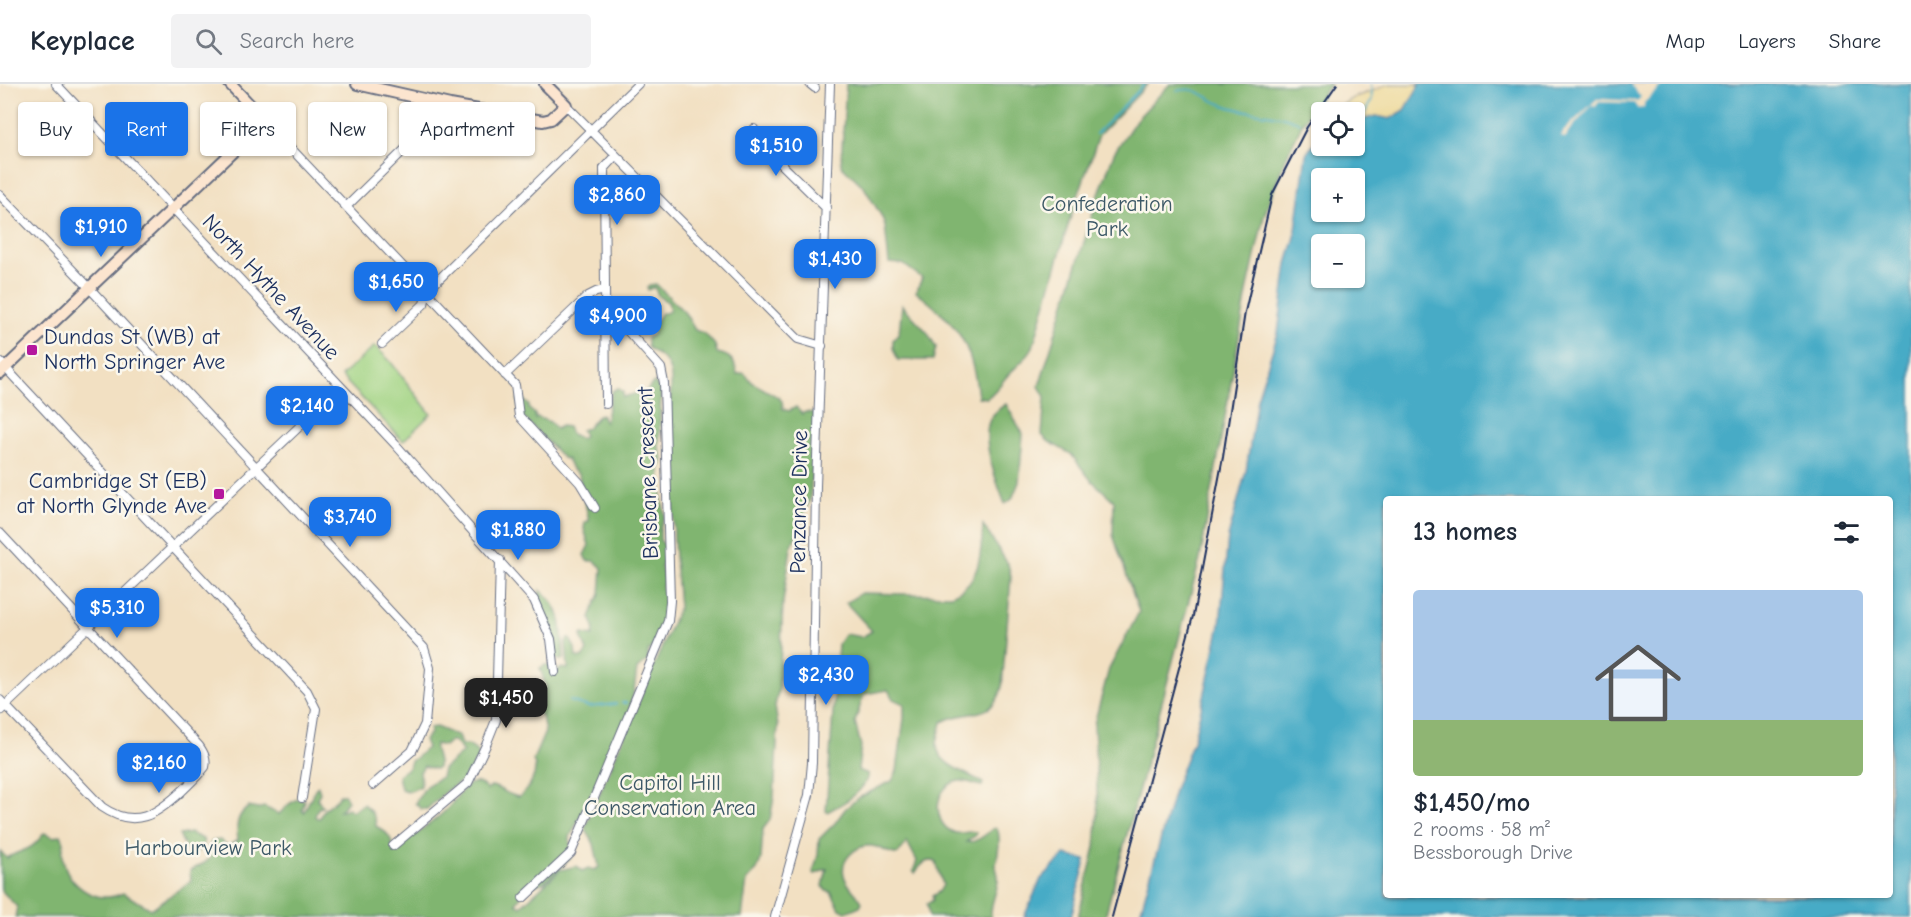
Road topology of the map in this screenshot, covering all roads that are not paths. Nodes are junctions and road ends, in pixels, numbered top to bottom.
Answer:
1 (230, 84) edge
2 (357, 84) edge
3 (545, 84) edge
4 (638, 84) edge
5 (830, 84) edge
6 (57, 85) edge
7 (247, 102) edge
8 (437, 102) edge
9 (566, 105) junction
10 (535, 120) edge
11 (754, 129) dead end
12 (590, 131) junction
13 (296, 153) edge
14 (399, 155) edge
15 (228, 156) edge
16 (615, 156) junction
17 (0, 195) edge
18 (347, 206) junction
19 (173, 208) junction
20 (826, 208) junction
21 (89, 288) junction
22 (605, 290) junction
23 (427, 291) junction
24 (605, 310) junction
25 (382, 344) dead end
26 (822, 346) junction
27 (2, 368) edge
28 (505, 375) junction
29 (341, 387) junction
30 (606, 404) dead end
31 (256, 467) junction
32 (595, 508) dead end
33 (0, 532) edge
34 (172, 547) junction
35 (500, 560) junction
36 (88, 627) junction
37 (555, 672) dead end
38 (2, 705) edge
39 (373, 785) dead end
40 (303, 798) dead end
41 (393, 846) dead end
42 (523, 898) dead end
43 (775, 917) edge

1 - 7 street
2 - 8 street
3 - 9 street
4 - 12 street
5 - 20 street, Penzance Drive
6 - 19 street, North Hythe Avenue
9 - 10 street
9 - 12 street
11 - 20 street
12 - 16 street
12 - 23 street
13 - 18 street
14 - 18 street
15 - 19 street
16 - 22 street
16 - 26 street
17 - 21 street
18 - 23 street
19 - 21 street
19 - 29 street, North Hythe Avenue
20 - 26 street, Penzance Drive
21 - 27 street
21 - 31 street
22 - 24 street
22 - 28 street
23 - 25 street
23 - 28 street
24 - 30 street
24 - 42 street, Brisbane Crescent
26 - 43 street, Penzance Drive
27 - 34 street
28 - 32 street
29 - 31 street
29 - 35 street, North Hythe Avenue
31 - 34 street
31 - 39 street
33 - 36 street
34 - 36 street
34 - 40 street
35 - 37 street, North Hythe Avenue
35 - 41 street
36 - 38 street
36 - 38 street

